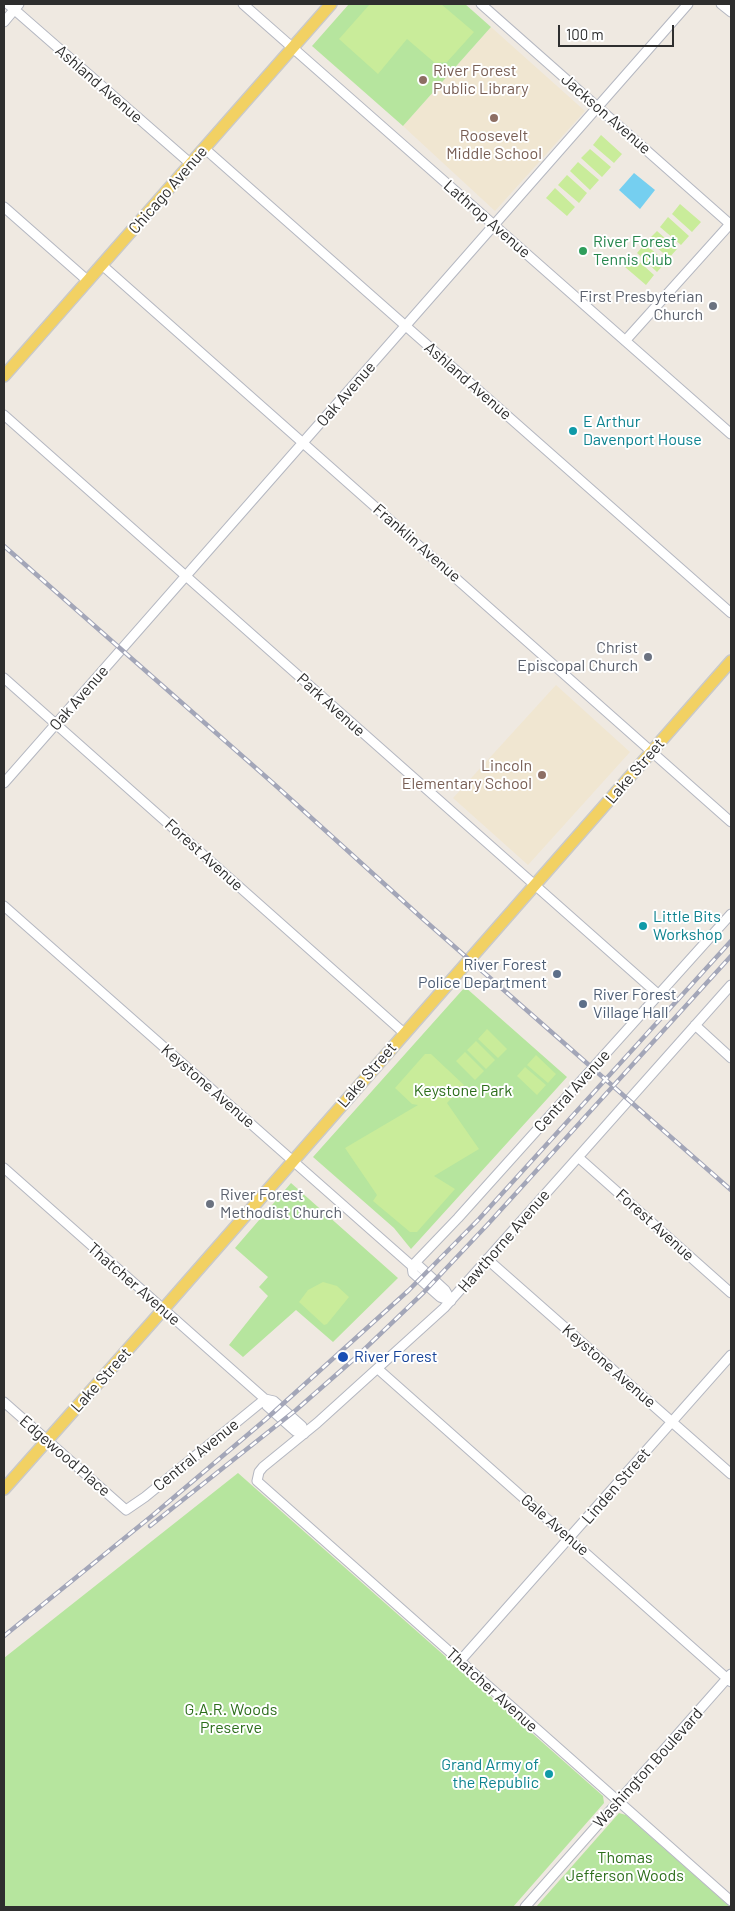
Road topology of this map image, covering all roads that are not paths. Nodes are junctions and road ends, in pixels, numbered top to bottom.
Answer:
1 (243, 4) edge
2 (331, 4) edge
3 (481, 4) edge
4 (688, 4) edge
5 (721, 4) edge
6 (14, 6) edge
7 (731, 12) edge
8 (4, 22) edge
9 (293, 48) junction
10 (598, 106) junction
11 (204, 148) junction
12 (191, 164) junction
13 (4, 207) edge
14 (731, 224) edge
15 (494, 225) junction
16 (102, 265) junction
17 (88, 281) junction
18 (406, 326) junction
19 (626, 341) junction
20 (4, 376) edge
21 (4, 415) edge
22 (731, 434) edge
23 (304, 443) junction
24 (186, 576) junction
25 (731, 613) edge
26 (731, 661) edge
27 (4, 678) edge
28 (56, 724) junction
29 (652, 751) junction
30 (4, 783) edge
31 (731, 822) edge
32 (534, 886) junction
33 (4, 906) edge
34 (731, 914) edge
35 (731, 985) edge
36 (659, 995) junction
37 (695, 1025) junction
38 (404, 1033) junction
39 (731, 1058) edge
40 (578, 1157) junction
41 (293, 1161) junction
42 (4, 1168) edge
43 (487, 1259) junction
44 (412, 1266) junction
45 (731, 1293) edge
46 (451, 1300) junction
47 (164, 1309) junction
48 (731, 1355) edge
49 (378, 1369) junction
50 (265, 1399) junction
51 (4, 1402) edge
52 (672, 1422) junction
53 (304, 1434) junction
54 (47, 1441) junction
55 (731, 1474) edge
56 (257, 1476) joint
57 (4, 1489) edge
58 (126, 1510) joint
59 (569, 1538) junction
60 (460, 1661) junction
61 (730, 1678) edge
62 (617, 1801) junction
63 (731, 1901) edge
64 (525, 1907) edge

1 - 9 street, Lathrop Avenue
2 - 9 main road, Chicago Avenue
3 - 10 street, Jackson Avenue
4 - 10 street, Oak Avenue
5 - 7 street
6 - 8 street
6 - 12 street, Ashland Avenue
9 - 11 main road, Chicago Avenue
9 - 15 street, Lathrop Avenue
10 - 14 street, Jackson Avenue
10 - 15 street, Oak Avenue
11 - 12 main road, Chicago Avenue
11 - 18 street, Ashland Avenue
12 - 16 main road, Chicago Avenue
13 - 17 street
14 - 19 street
15 - 18 street, Oak Avenue
15 - 19 street, Lathrop Avenue
16 - 17 main road, Chicago Avenue
16 - 23 street, Franklin Avenue
17 - 20 main road, Chicago Avenue
18 - 23 street, Oak Avenue
18 - 25 street, Ashland Avenue
19 - 22 street, Lathrop Avenue
21 - 24 street, Park Avenue
23 - 24 street, Oak Avenue
23 - 29 street, Franklin Avenue
24 - 28 street, Oak Avenue
24 - 32 street, Park Avenue
26 - 29 main road, Lake Street
27 - 28 street, Forest Avenue
28 - 30 street, Oak Avenue
28 - 38 street, Forest Avenue
29 - 31 street, Franklin Avenue
29 - 32 main road, Lake Street
32 - 36 street, Park Avenue
32 - 38 main road, Lake Street
33 - 41 street, Keystone Avenue
34 - 36 street, Central Avenue
35 - 37 street, Hawthorne Avenue
36 - 44 street, Central Avenue
37 - 39 street
37 - 40 street, Hawthorne Avenue
38 - 41 main road, Lake Street
40 - 43 street, Hawthorne Avenue
40 - 45 street, Forest Avenue
41 - 44 street, Keystone Avenue
41 - 47 main road, Lake Street
42 - 47 street, Thatcher Avenue
43 - 46 street, Hawthorne Avenue
43 - 52 street, Keystone Avenue
44 - 46 street, Keystone Avenue
46 - 49 street, Hawthorne Avenue
47 - 50 street, Thatcher Avenue
47 - 54 main road, Lake Street
48 - 52 street, Linden Street
49 - 53 street, Hawthorne Avenue
49 - 59 street, Gale Avenue
50 - 53 street, Thatcher Avenue
50 - 58 street, Central Avenue
51 - 54 street, Edgewood Place
52 - 55 street, Keystone Avenue
52 - 59 street, Linden Street
53 - 56 street, Hawthorne Avenue
54 - 57 main road, Lake Street
54 - 58 street, Edgewood Place
56 - 60 street, Thatcher Avenue
59 - 60 street, Linden Street
59 - 61 street, Gale Avenue
60 - 62 street, Thatcher Avenue
61 - 62 street, Washington Boulevard
62 - 63 street, Thatcher Avenue
62 - 64 street, Washington Boulevard

